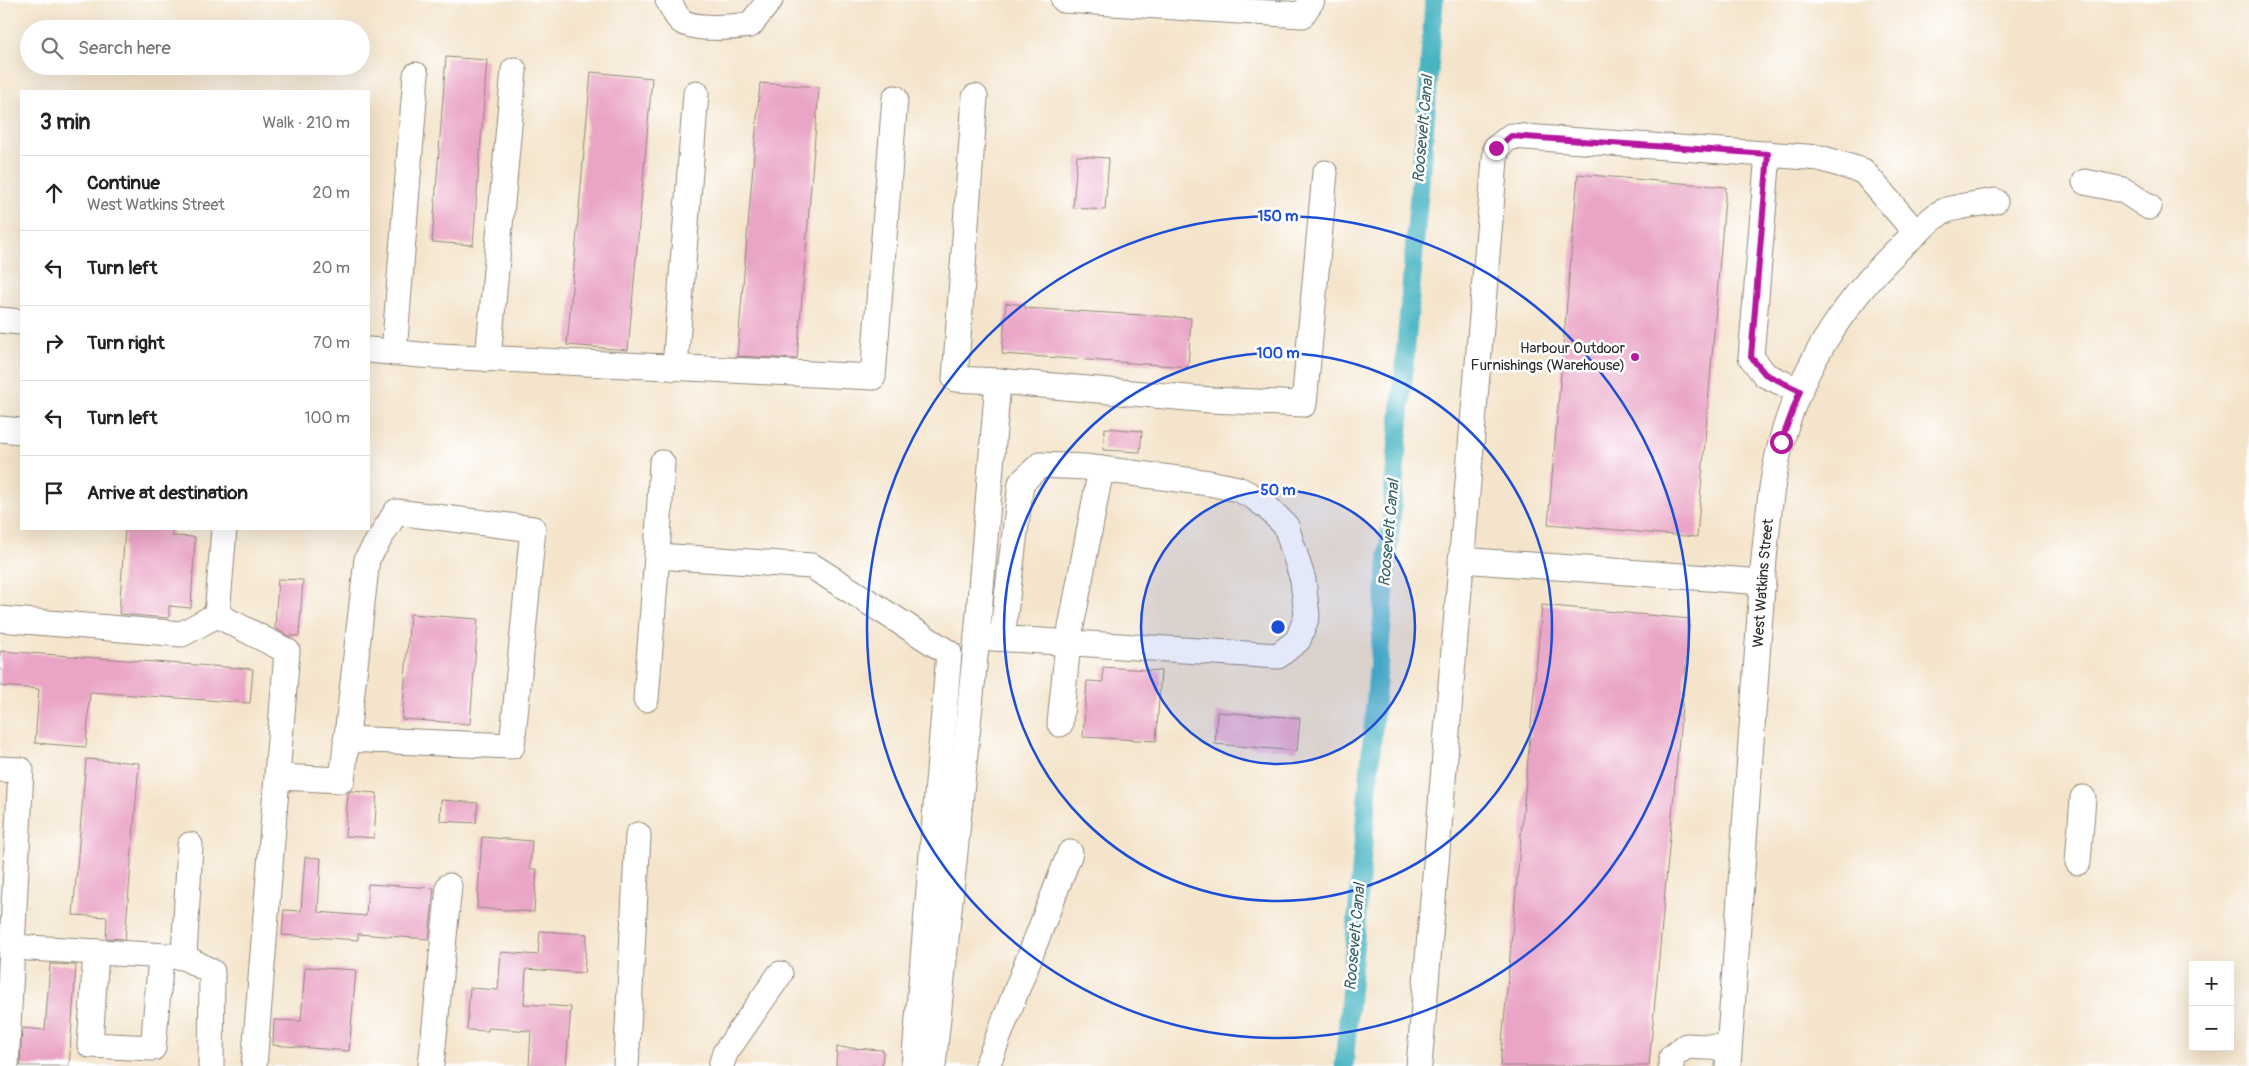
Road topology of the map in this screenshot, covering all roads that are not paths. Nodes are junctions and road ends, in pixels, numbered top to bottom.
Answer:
1 (668, 0) edge
2 (770, 0) edge
3 (1064, 0) edge
4 (1312, 0) edge
5 (1152, 3) edge
6 (514, 70) dead end
7 (416, 75) dead end
8 (696, 93) dead end
9 (975, 96) dead end
10 (895, 98) dead end
11 (1768, 154) junction
12 (1325, 173) dead end
13 (2085, 182) dead end
14 (1995, 201) dead end
15 (2148, 207) dead end
16 (1916, 233) junction
17 (0, 320) edge
18 (20, 322) edge
19 (370, 350) edge
20 (394, 353) junction
21 (488, 359) junction
22 (675, 368) junction
23 (998, 382) junction
24 (1800, 391) junction
25 (0, 429) edge
26 (20, 431) edge
27 (662, 463) dead end
28 (1101, 469) junction
29 (224, 530) edge
30 (657, 556) junction
31 (1461, 560) junction
32 (1762, 582) junction
33 (218, 615) junction
34 (0, 619) edge
35 (977, 637) junction
36 (1002, 638) junction
37 (1068, 643) junction
38 (646, 699) dead end
39 (1060, 724) dead end
40 (346, 739) junction
41 (0, 769) edge
42 (278, 777) junction
43 (2083, 798) dead end
44 (638, 835) dead end
45 (190, 844) dead end
46 (1070, 853) dead end
47 (2078, 862) dead end
48 (7, 883) edge
49 (449, 886) dead end
50 (12, 947) junction
51 (96, 952) junction
52 (172, 957) junction
53 (780, 974) dead end
54 (4, 1018) edge
55 (1729, 1057) edge
56 (6, 1066) edge
57 (211, 1066) edge
58 (254, 1066) edge
59 (431, 1066) edge
60 (626, 1066) edge
61 (721, 1066) edge
62 (914, 1066) edge
63 (933, 1066) edge
64 (987, 1066) edge
65 (1419, 1066) edge
66 (1671, 1066) edge

1 - 2 street
3 - 5 street
4 - 5 street
6 - 21 street
7 - 20 street
8 - 22 street
9 - 23 street
10 - 22 street
11 - 16 street
11 - 24 street
11 - 31 street
12 - 23 street
13 - 15 street
14 - 16 street, West Watkins Street
16 - 24 street, West Watkins Street
17 - 18 street
19 - 20 street
20 - 21 street
21 - 22 street
23 - 35 street
24 - 32 street, West Watkins Street
25 - 26 street
27 - 30 street
28 - 36 street
28 - 37 street
28 - 37 street
29 - 33 street
30 - 38 street
30 - 62 street
31 - 32 street
31 - 65 street
32 - 55 street, West Watkins Street
33 - 34 street
33 - 42 street
35 - 36 street
35 - 63 street
36 - 37 street
37 - 39 street
40 - 40 street
40 - 42 street
41 - 48 street
42 - 58 street
43 - 47 street
44 - 60 street
45 - 52 street
46 - 64 street
48 - 50 street
49 - 59 street
50 - 51 street
50 - 54 street
51 - 52 street
51 - 52 street
52 - 57 street
53 - 61 street
54 - 56 street
55 - 66 street

